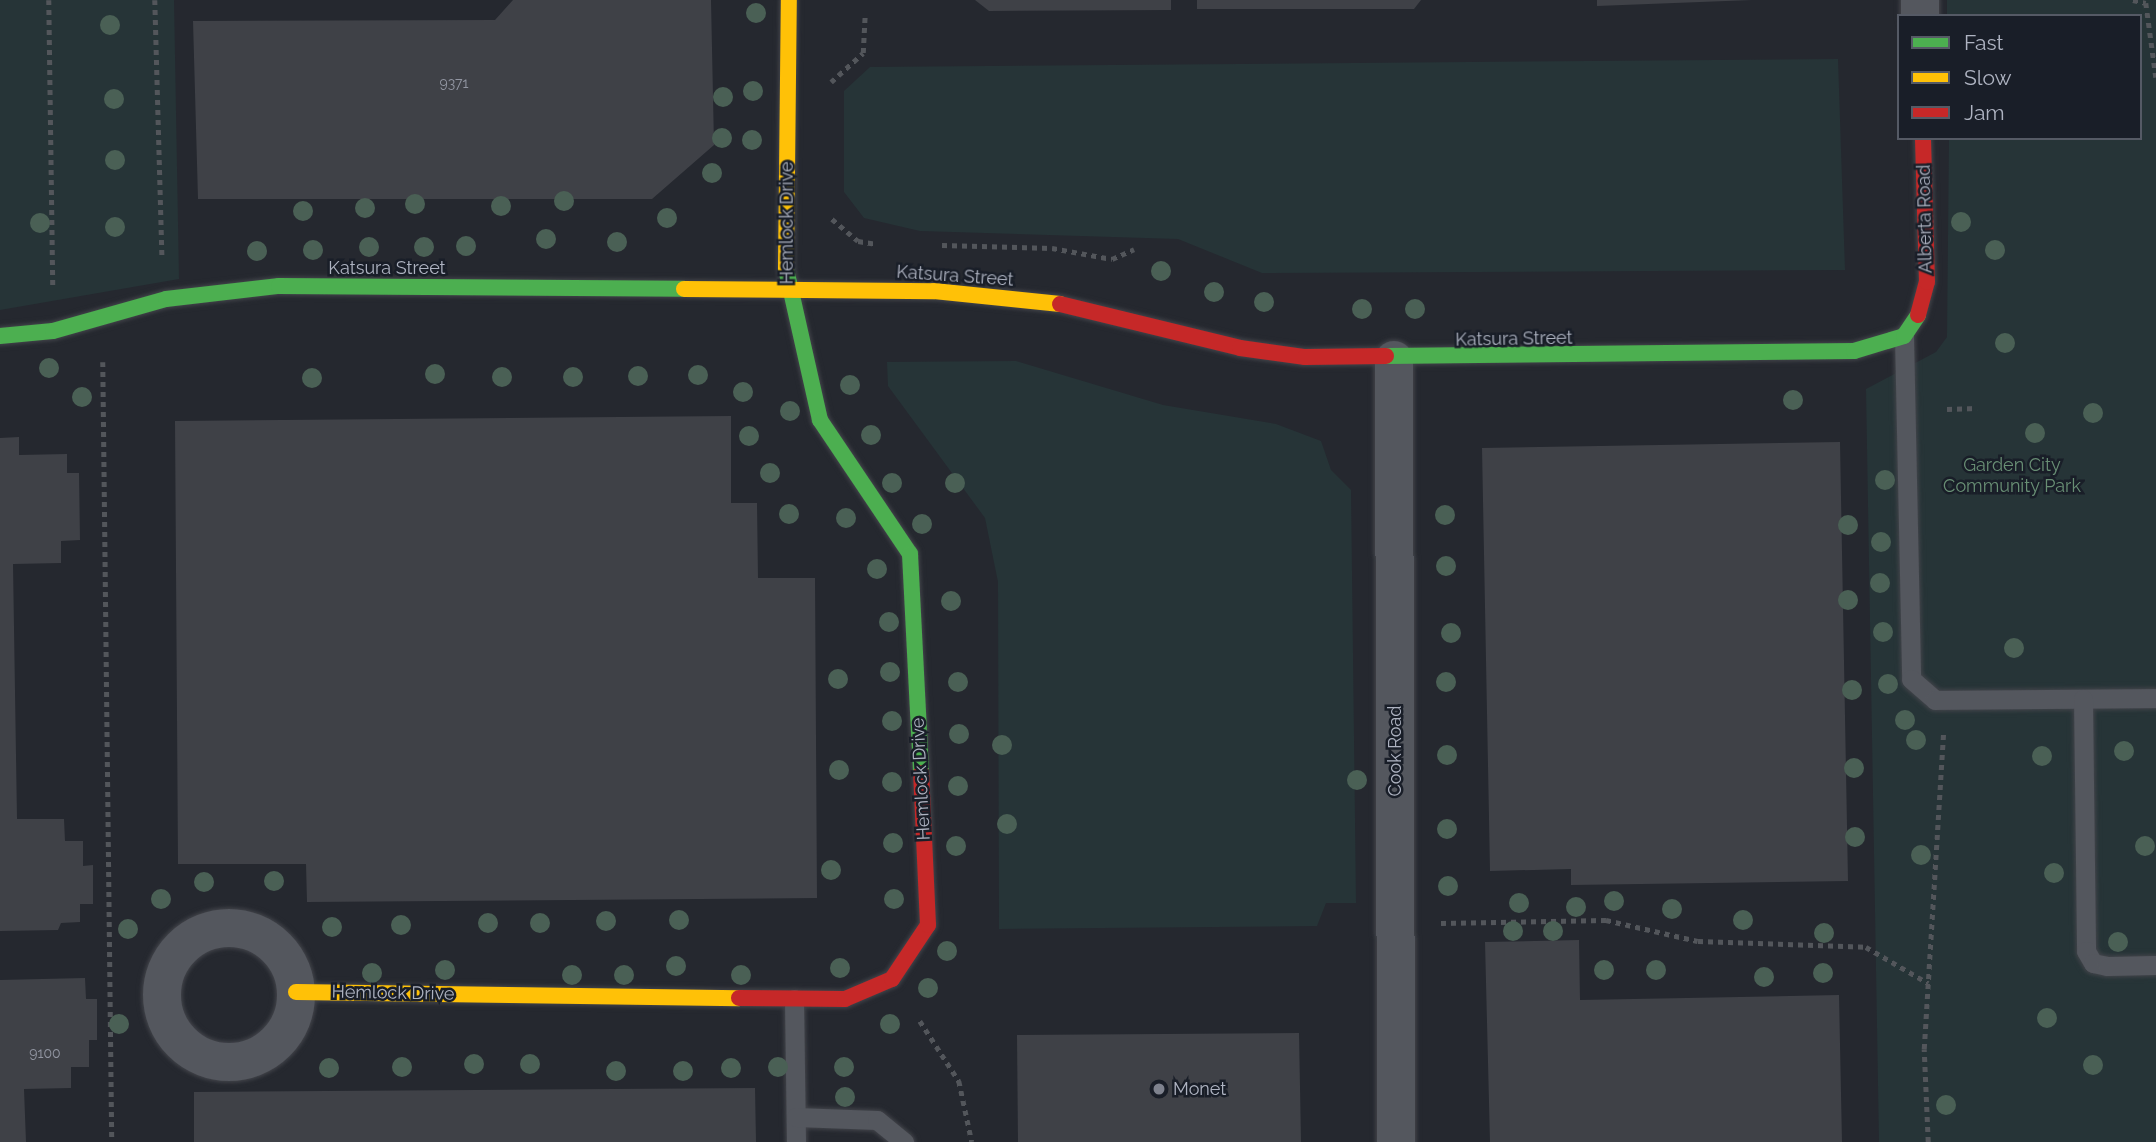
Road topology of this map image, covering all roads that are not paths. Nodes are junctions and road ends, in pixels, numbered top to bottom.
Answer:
1 (789, 0) edge
2 (1923, 140) edge
3 (786, 290) junction
4 (0, 336) edge
5 (1904, 336) junction
6 (1394, 360) junction
7 (2156, 698) edge
8 (2083, 699) junction
9 (2156, 965) edge
10 (296, 992) dead end
11 (794, 999) junction
12 (796, 1117) junction
13 (796, 1142) edge
14 (904, 1142) edge
15 (1396, 1142) edge

1 - 3 street, Hemlock Drive
2 - 5 street, Alberta Road
3 - 4 street, Katsura Street
3 - 6 street, Katsura Street
3 - 11 street, Hemlock Drive
5 - 6 street, Katsura Street
5 - 8 lane
6 - 15 street, Cook Road
7 - 8 lane
8 - 9 lane
10 - 11 street, Hemlock Drive
11 - 12 lane
12 - 13 lane
12 - 14 lane

